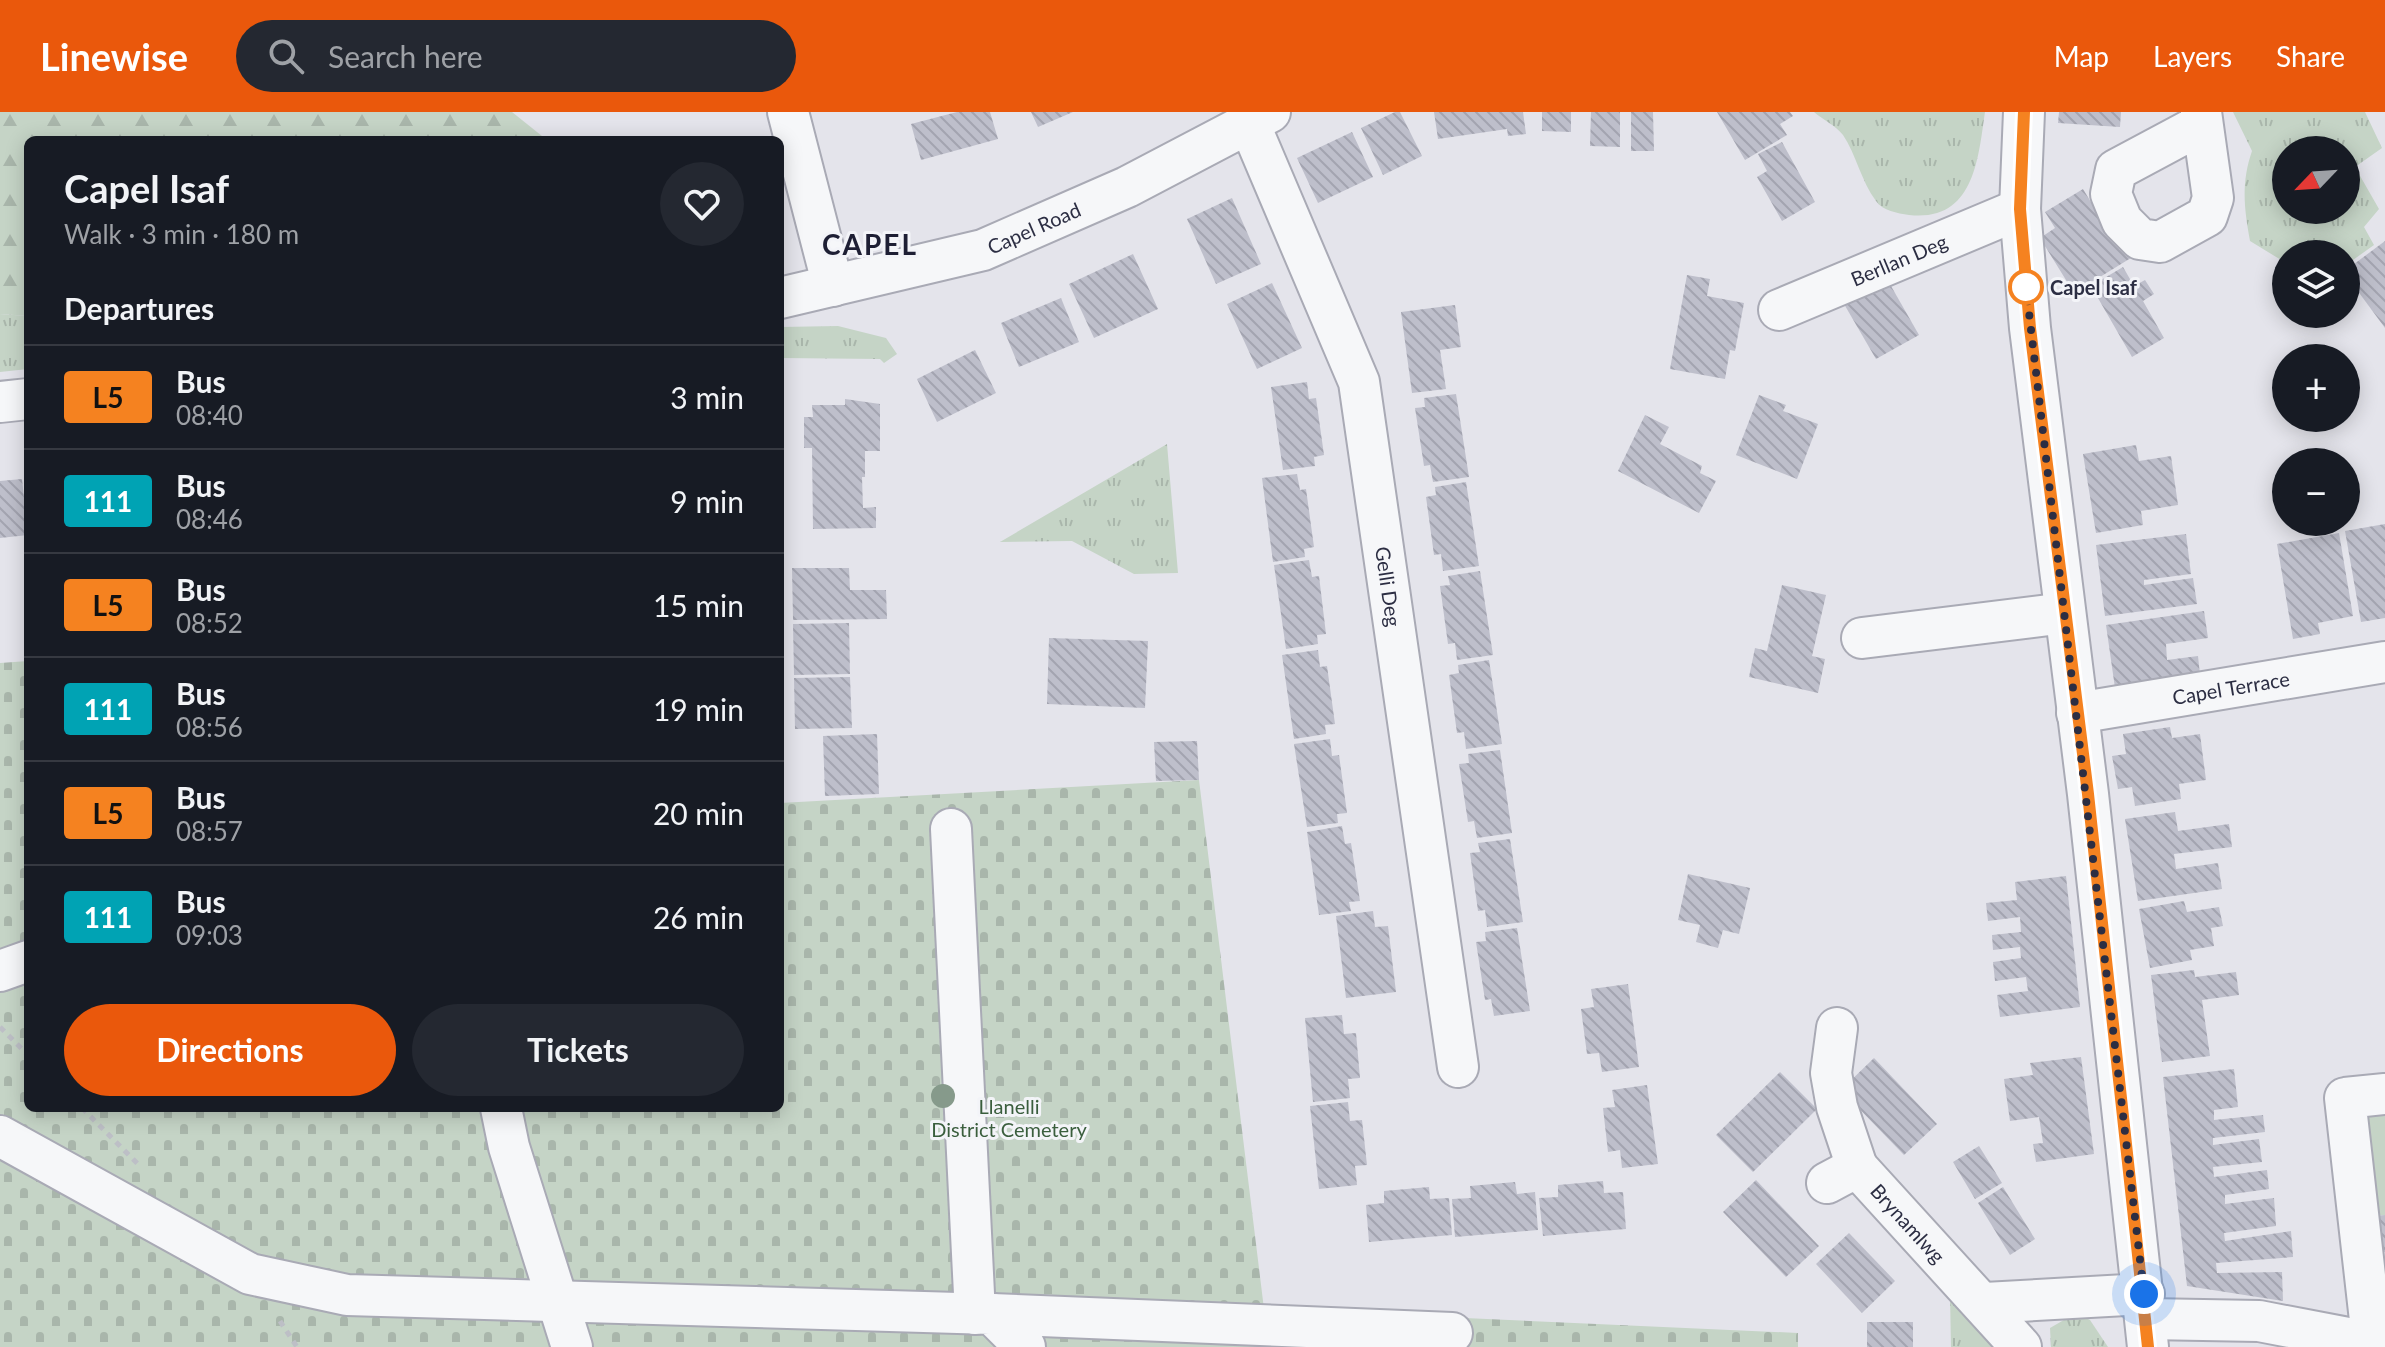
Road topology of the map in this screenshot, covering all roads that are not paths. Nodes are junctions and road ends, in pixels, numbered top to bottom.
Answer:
1 (788, 112) edge
2 (2024, 112) edge
3 (1260, 118) edge
4 (2020, 209) junction
5 (833, 286) junction
6 (784, 297) edge
7 (1779, 310) dead end
8 (24, 399) edge
9 (0, 402) edge
10 (2065, 613) junction
11 (1862, 638) dead end
12 (2385, 662) edge
13 (2077, 713) junction
14 (951, 829) dead end
15 (24, 962) edge
16 (0, 971) edge
17 (1837, 1028) dead end
18 (1458, 1067) dead end
19 (2385, 1094) edge
20 (502, 1112) edge
21 (0, 1136) edge
22 (560, 1300) junction
23 (1985, 1303) junction
24 (984, 1314) junction
25 (2146, 1320) edge
26 (1452, 1333) dead end
27 (2377, 1345) edge
28 (572, 1347) edge
29 (1025, 1347) edge
30 (2021, 1347) edge

1 - 5 street
2 - 4 street
3 - 5 street, Capel Road
3 - 18 street, Gelli Deg
4 - 7 street, Berllan Deg
4 - 10 street
5 - 6 street, Capel Road
8 - 9 street
10 - 11 street
10 - 13 street
12 - 13 street, Capel Terrace
13 - 25 street
14 - 24 street
15 - 16 street
17 - 23 street, Brynamlwg
19 - 27 street
20 - 22 street
21 - 22 street
22 - 24 street
22 - 28 street
23 - 25 street
23 - 30 street, Brynamlwg
24 - 26 street
24 - 29 street
25 - 27 street

